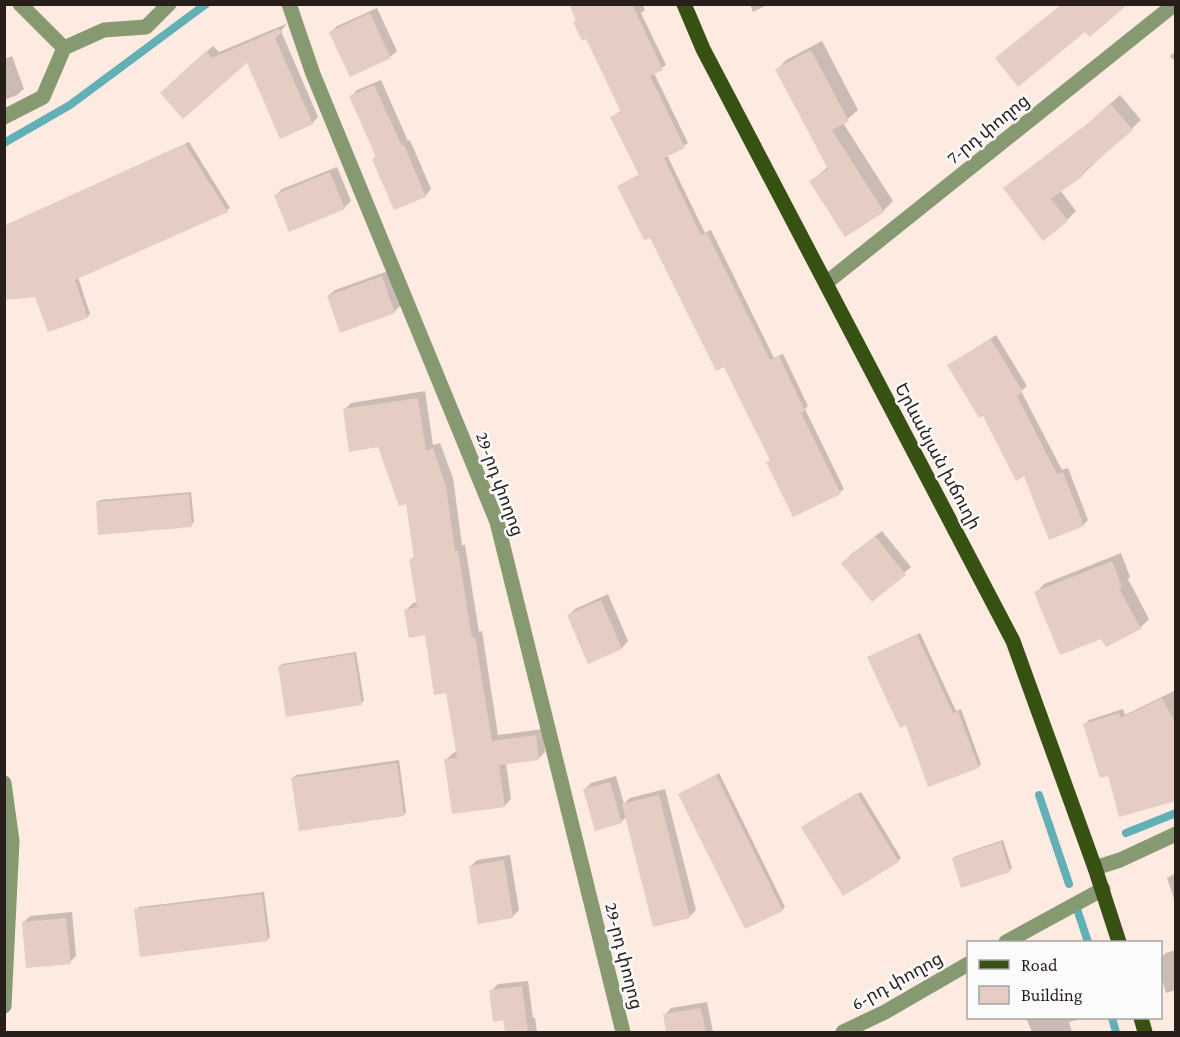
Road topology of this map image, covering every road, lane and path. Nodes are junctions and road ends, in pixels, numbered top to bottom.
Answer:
1 (20, 4) edge
2 (169, 4) edge
3 (288, 4) edge
4 (684, 4) edge
5 (1175, 4) edge
6 (64, 48) junction
7 (4, 117) edge
8 (826, 283) junction
9 (4, 783) edge
10 (1176, 834) edge
11 (1095, 868) junction
12 (1102, 889) junction
13 (1008, 941) edge
14 (1119, 941) edge
15 (967, 965) edge
16 (4, 1006) edge
17 (623, 1032) edge
18 (843, 1032) edge

1 - 6 street
2 - 6 street
3 - 17 street, 29-րդ փողոց
4 - 8 main road, Երևանյան խճուղի
5 - 8 street, 7-րդ փողոց
6 - 7 street
8 - 11 main road, Երևանյան խճուղի
9 - 16 street
10 - 11 street
11 - 12 main road, Երևանյան խճուղի
12 - 13 street
12 - 14 main road, Երևանյան խճուղի
15 - 18 street, 6-րդ փողոց

